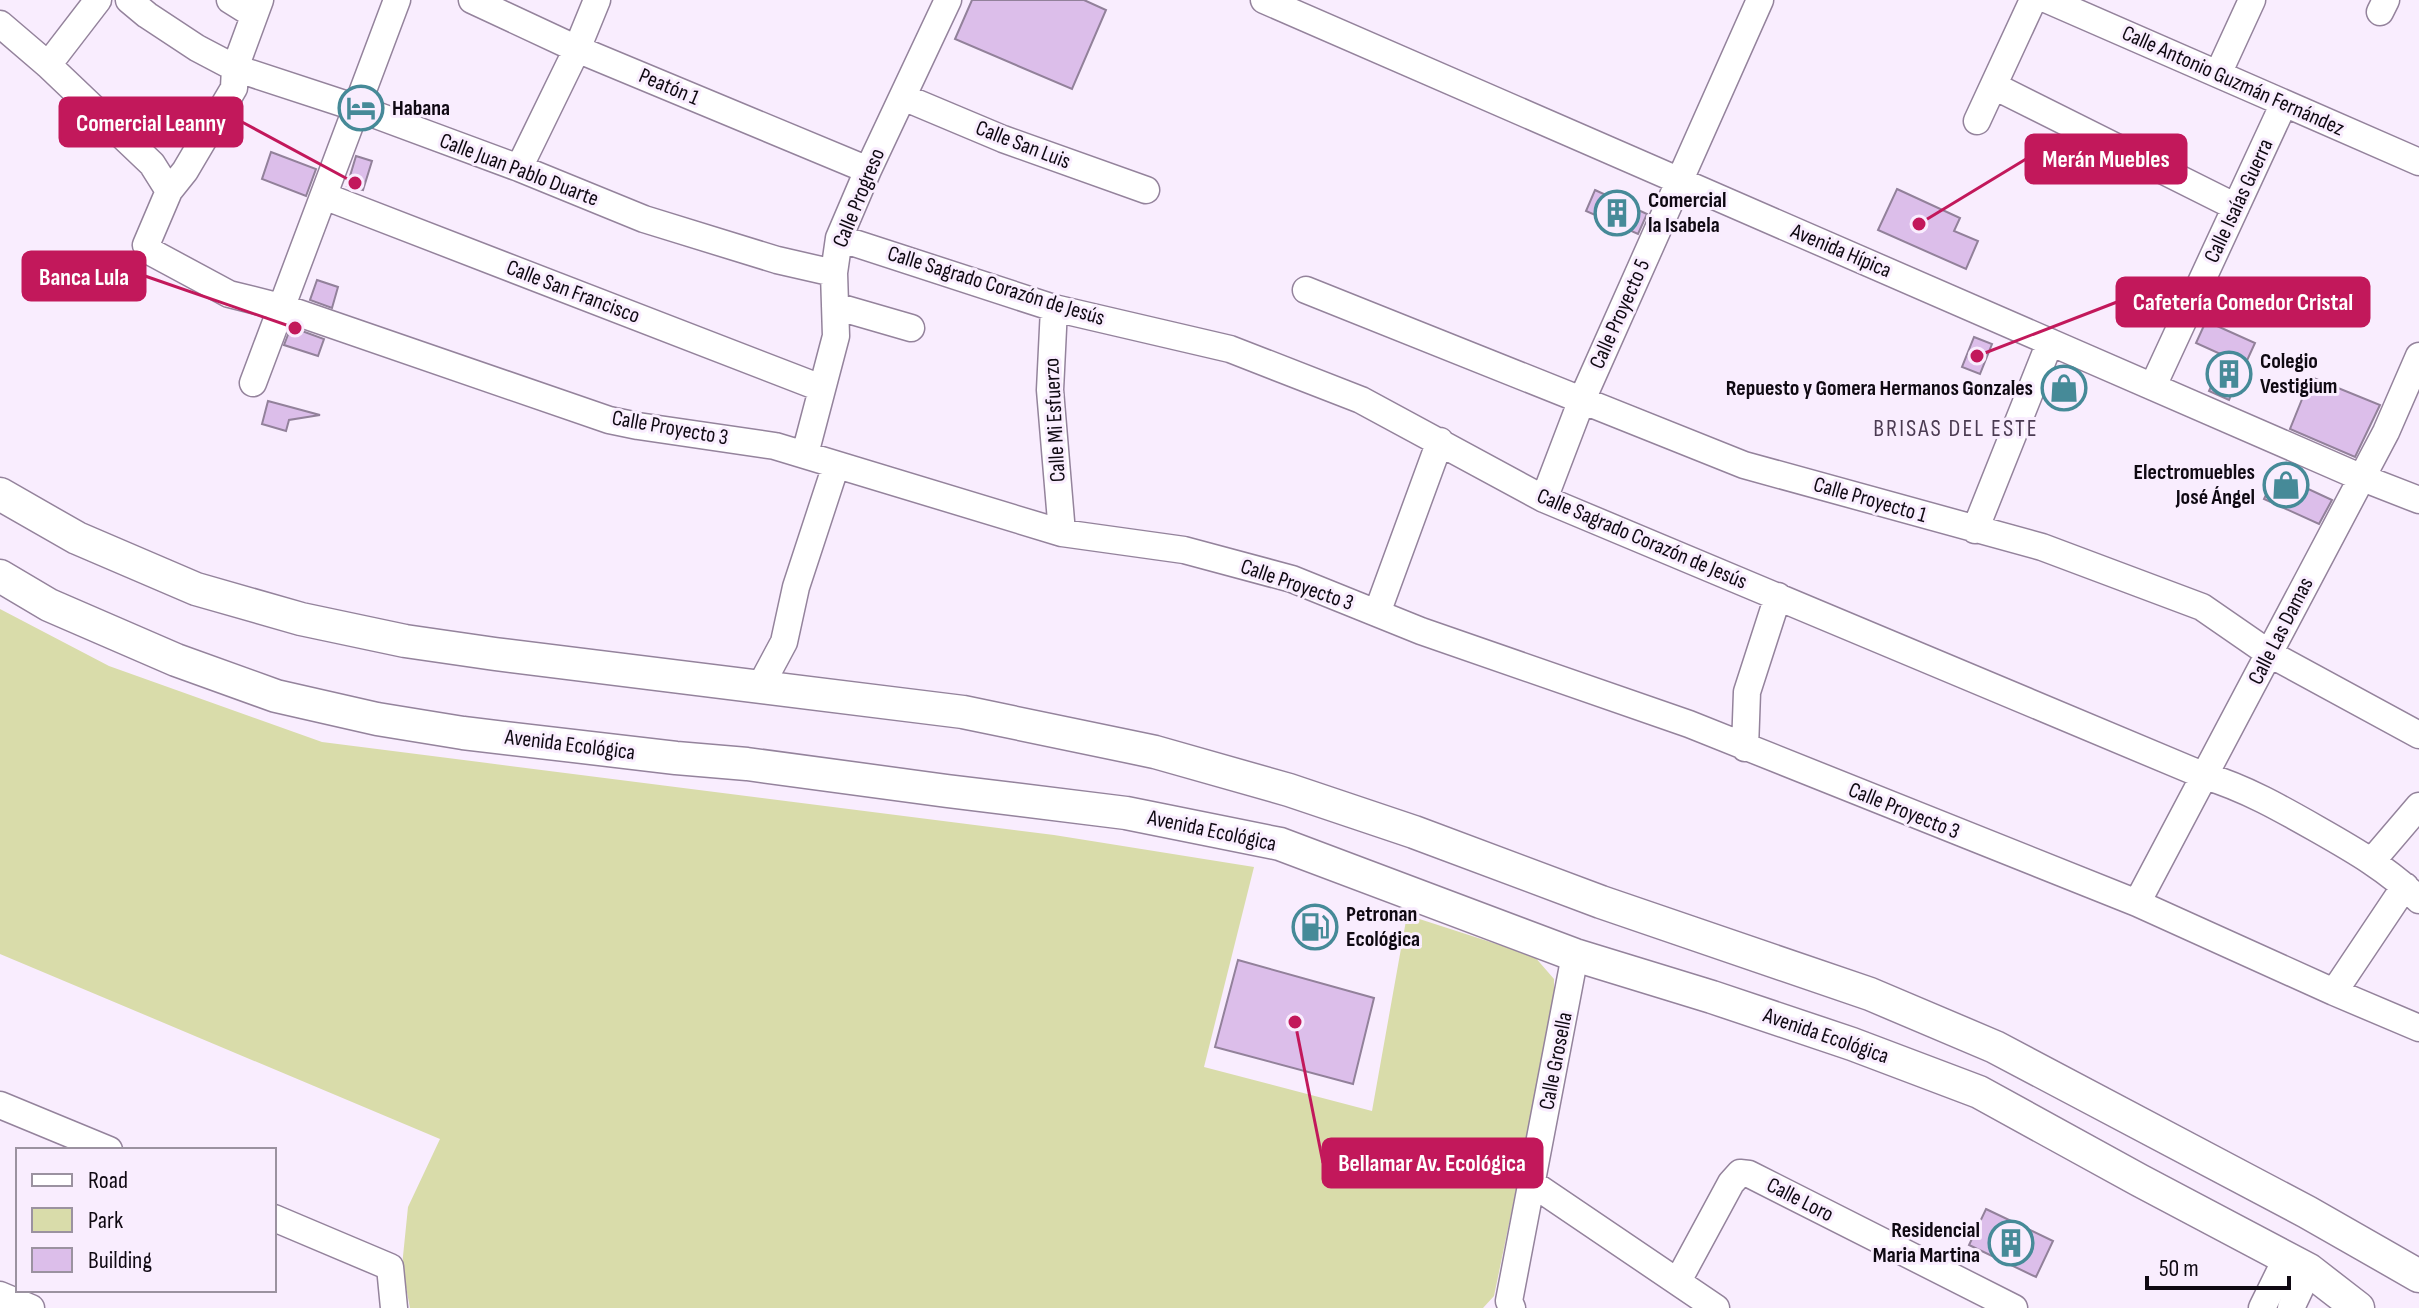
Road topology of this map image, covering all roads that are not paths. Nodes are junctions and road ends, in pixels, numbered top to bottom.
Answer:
1 (98, 0) edge
2 (129, 0) edge
3 (230, 0) edge
4 (397, 0) edge
5 (472, 0) edge
6 (597, 0) edge
7 (948, 0) edge
8 (1264, 0) edge
9 (1760, 0) edge
10 (2033, 0) edge
11 (2048, 0) edge
12 (2252, 0) edge
13 (257, 7) edge
14 (0, 24) edge
15 (577, 49) junction
16 (48, 65) junction
17 (235, 68) junction
18 (2218, 74) junction
19 (1994, 86) junction
20 (903, 97) junction
21 (2284, 103) junction
22 (357, 108) junction
23 (1977, 121) dead end
24 (2419, 162) edge
25 (519, 168) junction
26 (868, 170) junction
27 (1678, 181) junction
28 (1146, 190) dead end
29 (169, 191) junction
30 (324, 196) junction
31 (2236, 207) junction
32 (839, 238) junction
33 (834, 273) junction
34 (1306, 290) dead end
35 (835, 306) junction
36 (281, 307) junction
37 (1054, 308) junction
38 (911, 328) dead end
39 (2050, 342) junction
40 (2419, 356) edge
41 (253, 383) dead end
42 (2153, 386) junction
43 (821, 388) junction
44 (1581, 402) junction
45 (1440, 441) junction
46 (805, 454) junction
47 (836, 465) junction
48 (2360, 477) junction
49 (0, 494) edge
50 (1544, 499) junction
51 (2419, 500) edge
52 (1975, 530) junction
53 (1062, 533) junction
54 (0, 576) edge
55 (1778, 596) junction
56 (1377, 613) junction
57 (2270, 654) junction
58 (761, 685) junction
59 (2419, 735) edge
60 (1745, 748) junction
61 (2205, 776) junction
62 (2419, 806) edge
63 (2372, 861) junction
64 (2412, 893) edge
65 (2137, 903) junction
66 (1575, 955) junction
67 (2334, 992) junction
68 (2419, 1028) edge
69 (0, 1105) edge
70 (104, 1148) edge
71 (1533, 1184) junction
72 (276, 1219) edge
73 (2298, 1264) junction
74 (2419, 1276) edge
75 (1678, 1281) junction
76 (0, 1295) edge
77 (1508, 1306) edge
78 (31, 1308) edge
79 (394, 1308) edge
80 (1716, 1308) edge
81 (2014, 1308) edge
82 (2262, 1308) edge
83 (2291, 1308) edge
84 (2358, 1308) edge

1 - 16 street
2 - 17 street, Calle Juan Pablo Duarte
3 - 13 street
4 - 22 street
5 - 15 street, Peatón 1
6 - 15 street
7 - 20 street, Calle Progreso
8 - 27 street, Avenida Hípica
9 - 27 street, Calle Proyecto 5
10 - 19 street
11 - 18 street, Calle Antonio Guzmán Fernández
12 - 18 street
13 - 17 street
14 - 16 street
15 - 25 street
15 - 26 street, Peatón 1
16 - 29 street
17 - 22 street, Calle Juan Pablo Duarte
17 - 29 street
18 - 21 street, Calle Antonio Guzmán Fernández
19 - 23 street
19 - 31 street
20 - 26 street, Calle Progreso
20 - 28 street, Calle San Luis
21 - 24 street, Calle Antonio Guzmán Fernández
21 - 31 street, Calle Isaías Guerra
22 - 25 street, Calle Juan Pablo Duarte
22 - 30 street
25 - 33 street, Calle Juan Pablo Duarte
26 - 32 street, Calle Progreso
27 - 39 street, Avenida Hípica
27 - 44 street, Calle Proyecto 5
29 - 36 street, Calle Proyecto 3
30 - 36 street
30 - 43 street, Calle San Francisco
31 - 42 street, Calle Isaías Guerra
32 - 33 street, Calle Progreso
32 - 37 street, Calle Sagrado Corazón de Jesús
33 - 35 street, Calle Progreso
34 - 44 street, Calle Proyecto 1
35 - 38 street
35 - 43 street, Calle Progreso
36 - 41 street
36 - 46 street, Calle Proyecto 3
37 - 45 street, Calle Sagrado Corazón de Jesús
37 - 53 street, Calle Mi Esfuerzo
39 - 42 street, Avenida Hípica
39 - 52 street
40 - 48 street, Calle Las Damas
42 - 48 street, Avenida Hípica
43 - 46 street, Calle Progreso
44 - 50 street, Calle Proyecto 5
44 - 52 street, Calle Proyecto 1
45 - 50 street, Calle Sagrado Corazón de Jesús
45 - 56 street
46 - 47 street, Calle Proyecto 3
47 - 53 street, Calle Proyecto 3
47 - 58 street
48 - 51 street, Avenida Hípica
48 - 57 street, Calle Las Damas
49 - 58 main road
50 - 55 street, Calle Sagrado Corazón de Jesús
52 - 57 street, Calle Proyecto 1
53 - 56 street, Calle Proyecto 3
54 - 66 main road, Avenida Ecológica
55 - 60 street
55 - 61 street, Calle Sagrado Corazón de Jesús
56 - 60 street, Calle Proyecto 3
57 - 59 street, Calle Proyecto 1
57 - 61 street, Calle Las Damas
58 - 74 main road
60 - 65 street, Calle Proyecto 3
61 - 63 street, Calle Sagrado Corazón de Jesús
61 - 65 street, Calle Las Damas
62 - 63 street
63 - 64 street, Calle Sagrado Corazón de Jesús
64 - 67 street
65 - 67 street, Calle Proyecto 3
66 - 71 street, Calle Grosella
66 - 73 main road, Avenida Ecológica
67 - 68 street, Calle Proyecto 3
69 - 70 street
71 - 75 street
71 - 77 street, Calle Grosella
72 - 79 street
73 - 82 street
73 - 83 street
73 - 84 main road, Avenida Ecológica
75 - 80 street
75 - 81 street, Calle Loro
76 - 78 street

